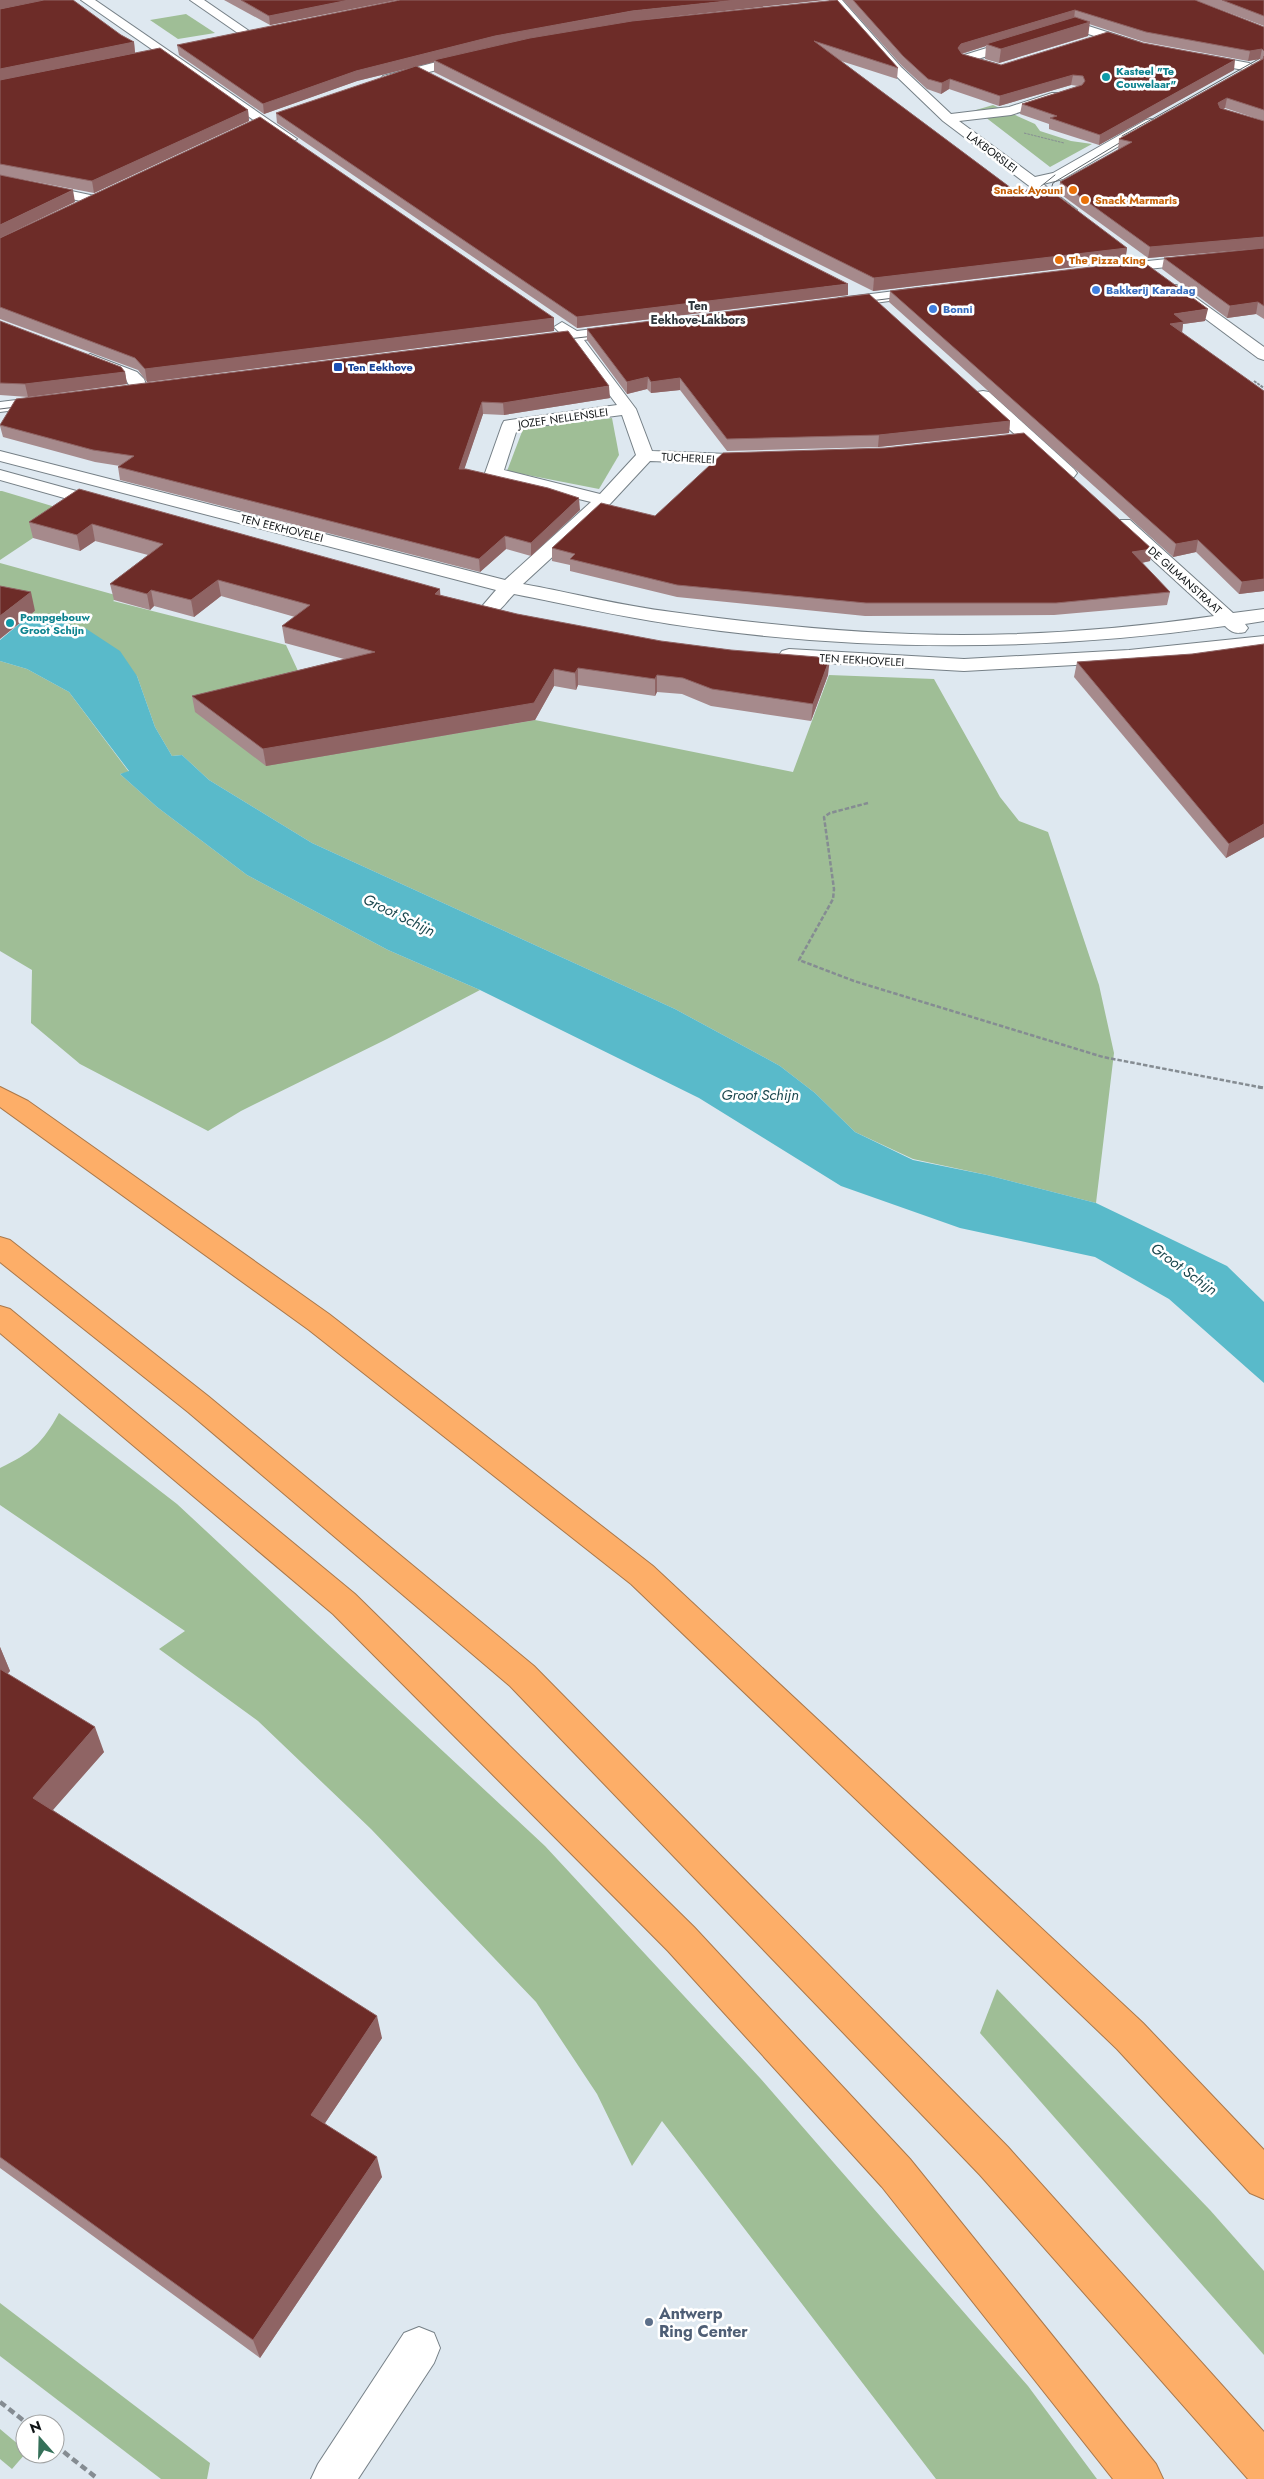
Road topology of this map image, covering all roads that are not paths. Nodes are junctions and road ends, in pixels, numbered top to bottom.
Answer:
1 (87, 0) edge
2 (196, 0) edge
3 (833, 4) edge
4 (1106, 36) junction
5 (230, 39) edge
6 (1088, 41) edge
7 (182, 49) edge
8 (1149, 49) edge
9 (163, 53) junction
10 (480, 55) edge
11 (1187, 56) edge
12 (144, 57) edge
13 (1264, 59) edge
14 (1008, 66) edge
15 (1249, 67) junction
16 (418, 70) junction
17 (1234, 76) edge
18 (436, 79) edge
19 (373, 83) edge
20 (1067, 93) edge
21 (280, 114) edge
22 (1162, 116) edge
23 (948, 118) junction
24 (263, 121) junction
25 (246, 128) edge
26 (301, 147) edge
27 (0, 180) edge
28 (1033, 182) junction
29 (78, 208) edge
30 (1082, 219) edge
31 (1127, 253) dead end
32 (1264, 253) edge
33 (1142, 264) junction
34 (1092, 271) edge
35 (850, 286) edge
36 (941, 291) edge
37 (873, 299) junction
38 (825, 305) edge
39 (890, 314) edge
40 (553, 321) dead end
41 (642, 328) edge
42 (573, 336) junction
43 (525, 342) edge
44 (78, 355) edge
45 (1264, 355) edge
46 (971, 385) edge
47 (158, 387) edge
48 (140, 390) junction
49 (121, 392) edge
50 (65, 399) edge
51 (0, 407) edge
52 (628, 409) junction
53 (0, 456) edge
54 (645, 456) junction
55 (769, 460) edge
56 (55, 470) junction
57 (0, 475) edge
58 (1079, 483) edge
59 (34, 484) junction
60 (604, 500) junction
61 (129, 511) edge
62 (1115, 516) edge
63 (509, 587) junction
64 (488, 611) edge
65 (1264, 615) edge
66 (1229, 620) junction
67 (940, 640) junction
68 (961, 641) junction
69 (1259, 642) edge
70 (768, 654) edge
71 (939, 664) junction
72 (964, 665) junction
73 (0, 1096) edge
74 (0, 1247) edge
75 (0, 1316) edge
76 (1264, 2180) edge
77 (419, 2348) dead end
78 (1264, 2464) edge
79 (334, 2479) edge
80 (1141, 2479) edge

1 - 9 street
2 - 5 street
3 - 23 street, LAKBORSLEI
4 - 6 street
4 - 8 street
4 - 14 street
7 - 9 street
9 - 12 street
9 - 24 street
10 - 16 street
11 - 15 street
13 - 15 street
15 - 17 street
16 - 18 street
16 - 19 street
20 - 23 street
21 - 24 street
22 - 28 street
23 - 28 street, LAKBORSLEI
24 - 25 street
24 - 26 street
27 - 29 street
28 - 30 street, LAKBORSLEI
31 - 33 street
32 - 33 street
33 - 34 street
33 - 45 street
35 - 37 street
36 - 37 street
37 - 38 street
37 - 39 street
40 - 42 street, JOZEF NELLENSLEI
41 - 42 street
42 - 43 street
42 - 52 street, JOZEF NELLENSLEI
44 - 48 street
46 - 58 street
47 - 48 street
48 - 49 street
50 - 51 street
52 - 54 street, JOZEF NELLENSLEI
52 - 60 street, JOZEF NELLENSLEI
53 - 56 street, TEN EEKHOVELEI
54 - 55 street, TUCHERLEI
54 - 60 street
56 - 59 street
56 - 63 street, TEN EEKHOVELEI
57 - 59 street
59 - 61 street
60 - 63 street
62 - 66 street, DE GILMANSTRAAT
63 - 64 street
63 - 67 street, TEN EEKHOVELEI
65 - 66 street, TEN EEKHOVELEI
66 - 68 street, TEN EEKHOVELEI
66 - 69 street, TEN EEKHOVELEI
67 - 68 street, TEN EEKHOVELEI
67 - 71 street
68 - 72 street
69 - 72 street, TEN EEKHOVELEI
70 - 71 street, TEN EEKHOVELEI
71 - 72 street, TEN EEKHOVELEI
73 - 76 highway
74 - 78 highway
75 - 80 highway
77 - 79 street

